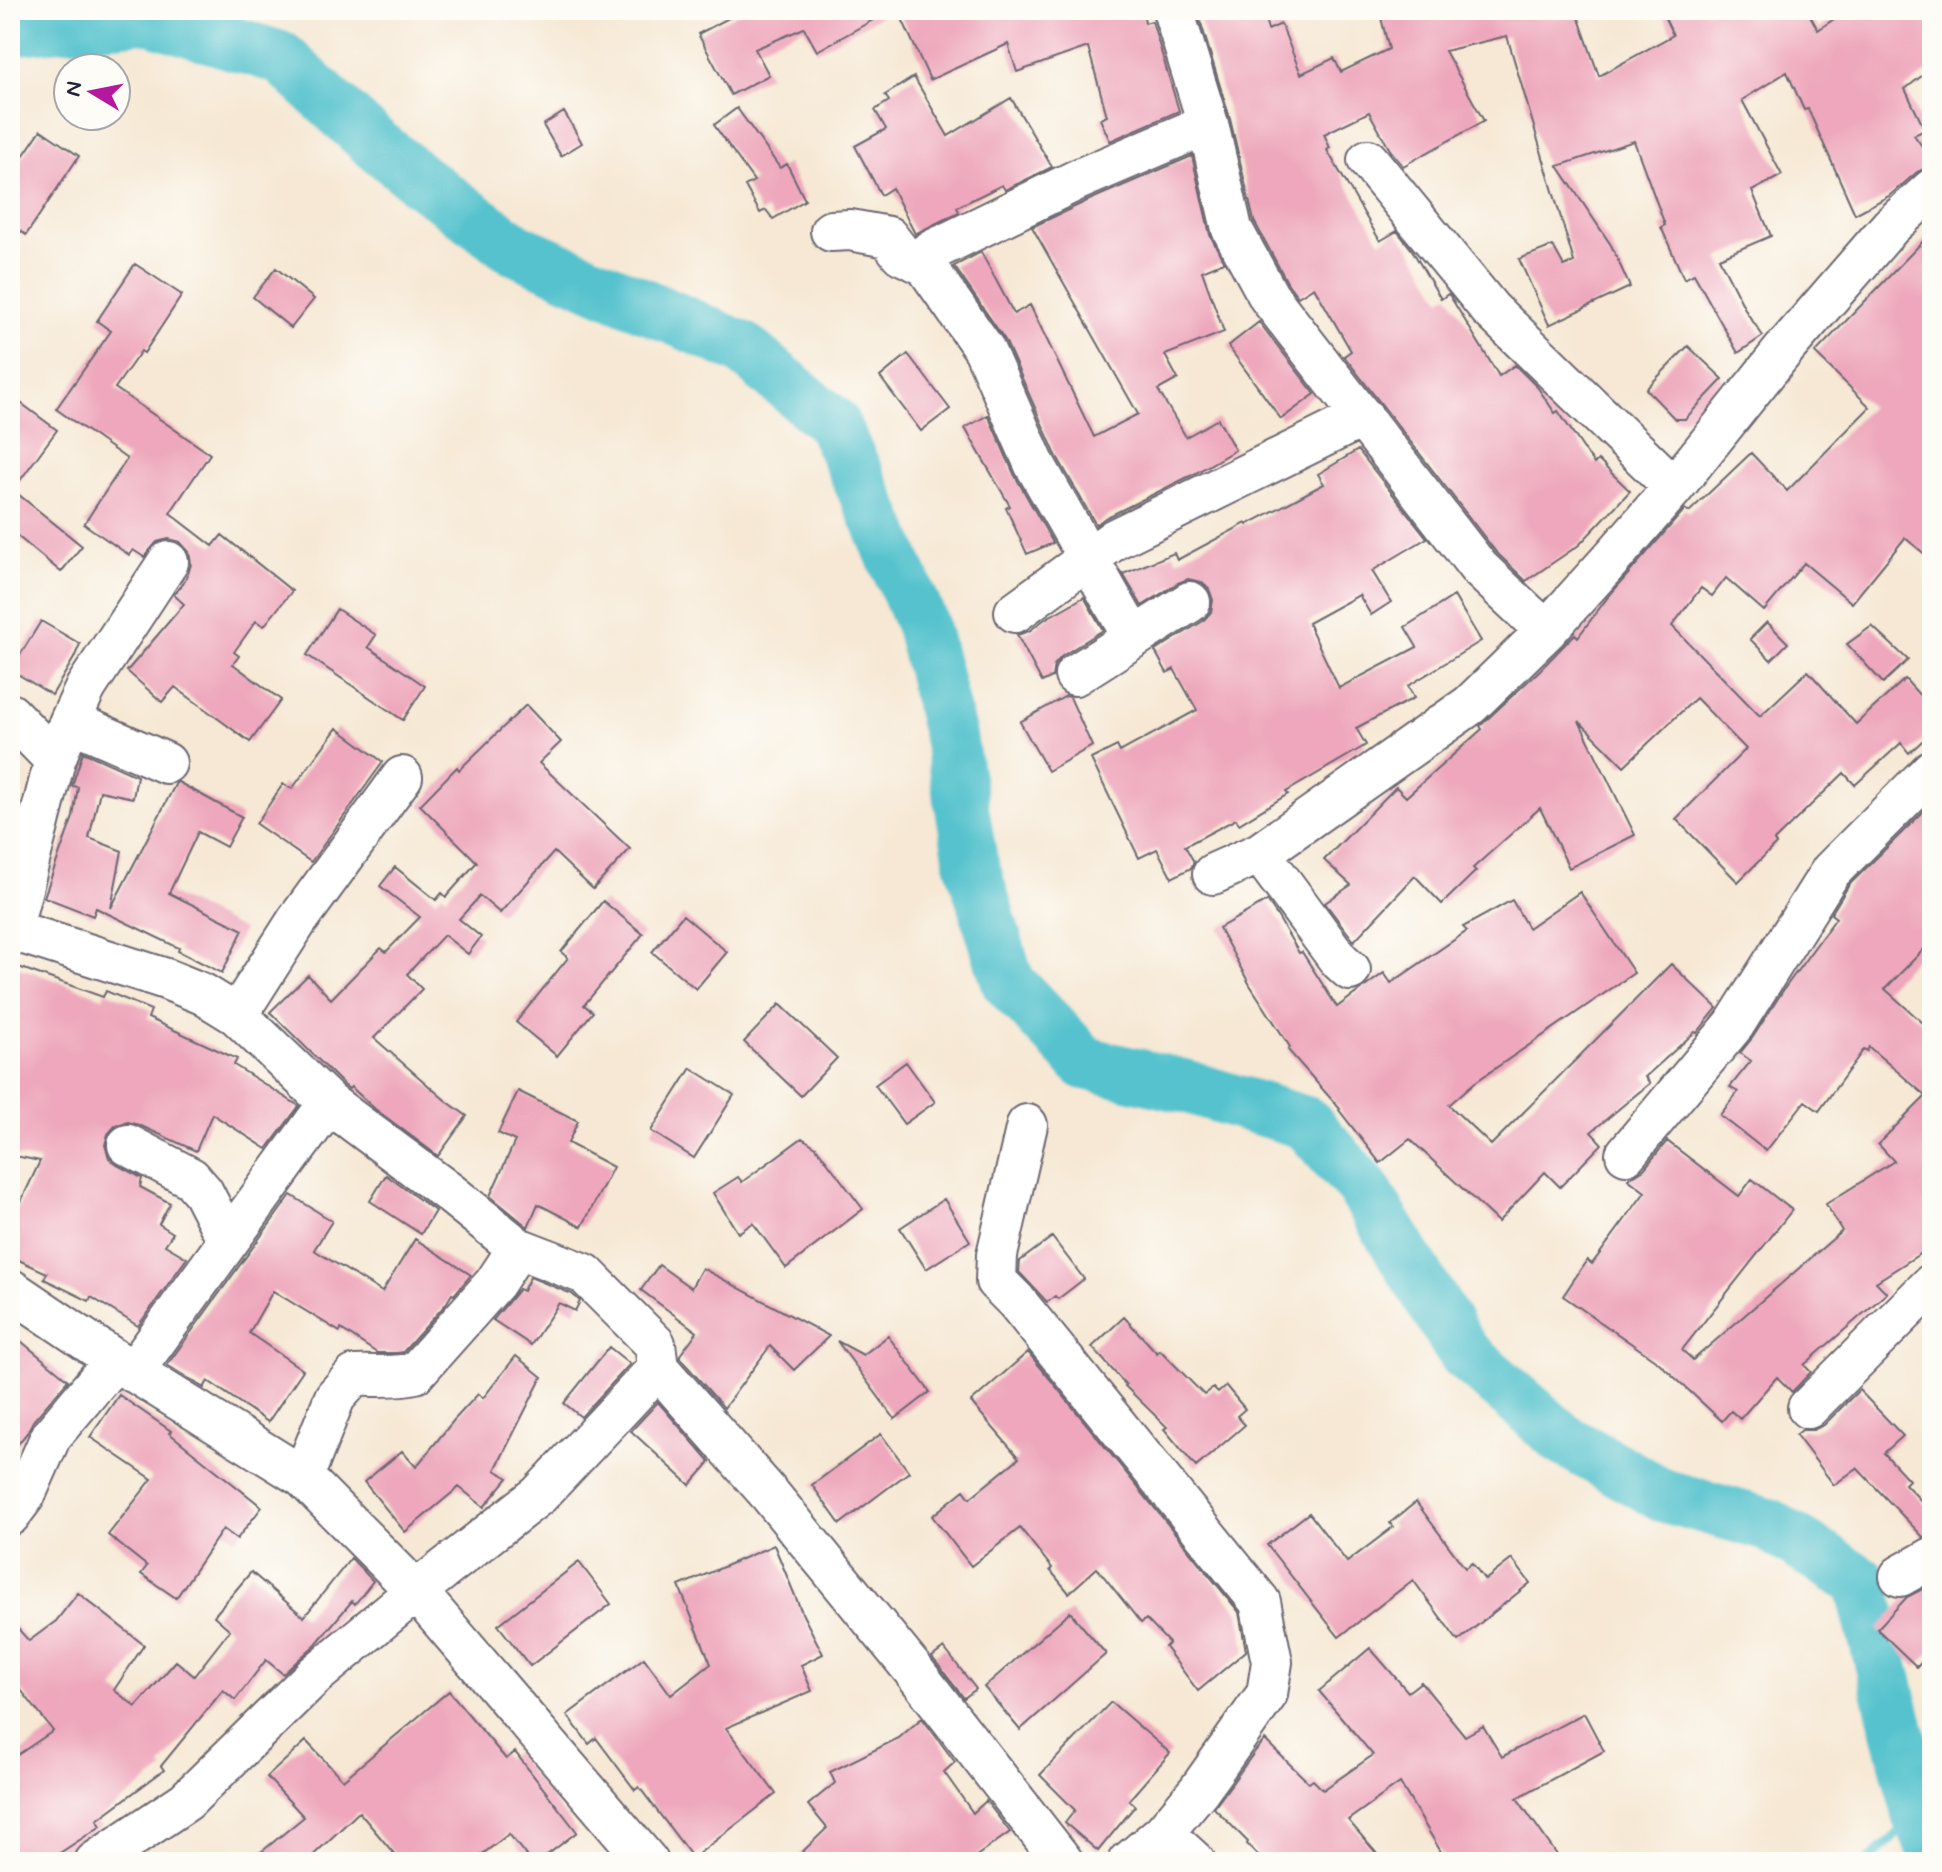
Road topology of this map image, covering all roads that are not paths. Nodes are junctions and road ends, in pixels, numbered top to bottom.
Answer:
1 (1173, 10) edge
2 (1208, 124) junction
3 (1368, 160) dead end
4 (1932, 189) edge
5 (831, 231) dead end
6 (925, 265) junction
7 (1363, 417) junction
8 (1674, 487) junction
9 (1087, 558) junction
10 (168, 562) dead end
11 (1190, 602) dead end
12 (1015, 612) dead end
13 (1546, 631) junction
14 (1133, 637) junction
15 (1075, 675) dead end
16 (10, 714) edge
17 (70, 721) junction
18 (55, 760) junction
19 (166, 763) dead end
20 (1932, 770) edge
21 (402, 777) dead end
22 (1260, 853) junction
23 (1213, 874) dead end
24 (11, 932) edge
25 (1350, 970) dead end
26 (237, 1015) junction
27 (329, 1103) junction
28 (1027, 1125) dead end
29 (128, 1145) dead end
30 (1626, 1154) dead end
31 (228, 1241) junction
32 (518, 1248) junction
33 (1932, 1284) edge
34 (10, 1289) edge
35 (124, 1366) junction
36 (658, 1368) junction
37 (1808, 1408) dead end
38 (303, 1477) junction
39 (10, 1515) edge
40 (416, 1591) junction
41 (1163, 1833) junction
42 (632, 1857) edge
43 (95, 1862) edge
44 (1063, 1862) edge
45 (1129, 1862) edge
46 (1195, 1862) edge

1 - 2 street
2 - 6 street
2 - 7 street
3 - 8 street
4 - 8 street
5 - 6 street
6 - 9 street
7 - 9 street
7 - 13 street
8 - 13 street
9 - 12 street
9 - 14 street
10 - 17 street
11 - 14 street
13 - 22 street
14 - 15 street
16 - 18 street
17 - 18 street
17 - 19 street
18 - 24 street
20 - 30 street
21 - 26 street
22 - 23 street
22 - 25 street
24 - 26 street
26 - 27 street
27 - 31 street
27 - 32 street
28 - 41 street
29 - 31 street
31 - 35 street
32 - 36 street
32 - 38 street
33 - 37 street
34 - 35 street
35 - 38 street
35 - 39 street
36 - 40 street
36 - 44 street
38 - 40 street
40 - 42 street
40 - 43 street
41 - 45 street
41 - 46 street

